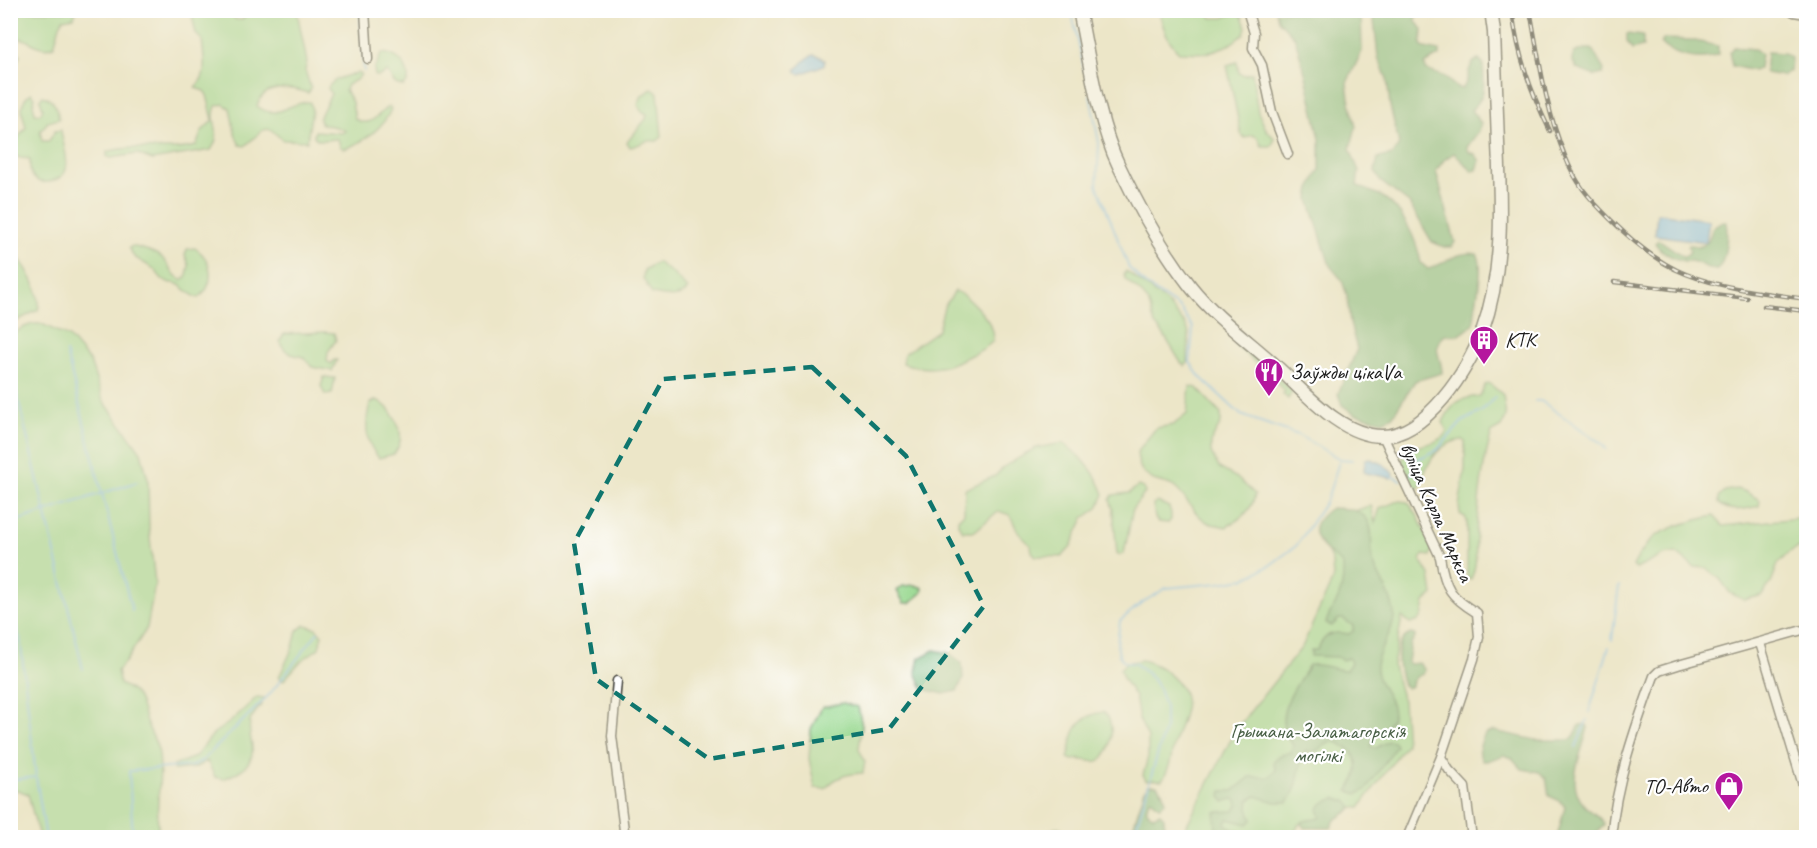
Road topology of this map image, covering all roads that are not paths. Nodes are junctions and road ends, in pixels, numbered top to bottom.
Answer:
1 (365, 10) edge
2 (1078, 10) edge
3 (1247, 10) edge
4 (1491, 10) edge
5 (1794, 10) edge
6 (1806, 12) edge
7 (368, 59) dead end
8 (1288, 154) dead end
9 (1383, 436) junction
10 (1806, 629) edge
11 (1761, 643) junction
12 (616, 681) dead end
13 (1441, 757) junction
14 (1806, 795) edge
15 (625, 837) edge
16 (1407, 837) edge
17 (1472, 837) edge
18 (1611, 837) edge

1 - 7 street
2 - 9 main road
3 - 8 street
4 - 9 main road, вуліца Карла Маркса
5 - 6 main road
9 - 13 street, вуліца Карла Маркса
10 - 11 street
11 - 14 street
11 - 18 street
12 - 15 street
13 - 16 street, вуліца Карла Маркса
13 - 17 street

